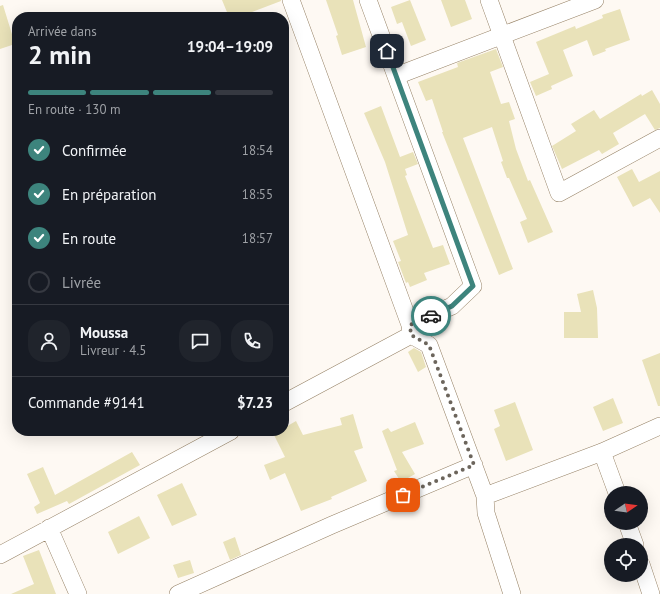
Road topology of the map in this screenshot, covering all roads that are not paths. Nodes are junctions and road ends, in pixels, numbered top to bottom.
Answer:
1 (291, 0) edge
2 (368, 0) edge
3 (489, 0) edge
4 (595, 0) edge
5 (502, 36) junction
6 (396, 76) junction
7 (660, 138) edge
8 (410, 330) junction
9 (289, 400) edge
10 (660, 426) edge
11 (222, 436) edge
12 (602, 452) junction
13 (474, 465) junction
14 (614, 486) edge
15 (485, 496) junction
16 (49, 528) junction
17 (0, 555) edge
18 (647, 582) edge
19 (78, 594) edge
20 (178, 594) edge
21 (512, 594) edge
22 (651, 594) edge

1 - 8 street
2 - 6 street
3 - 5 street
4 - 5 street
5 - 6 street
5 - 7 street
6 - 8 street
8 - 9 street
8 - 13 street
10 - 12 street
11 - 16 street
12 - 14 street
12 - 15 street
13 - 15 street
13 - 20 street
15 - 21 street
16 - 17 street
16 - 19 street
18 - 22 street

